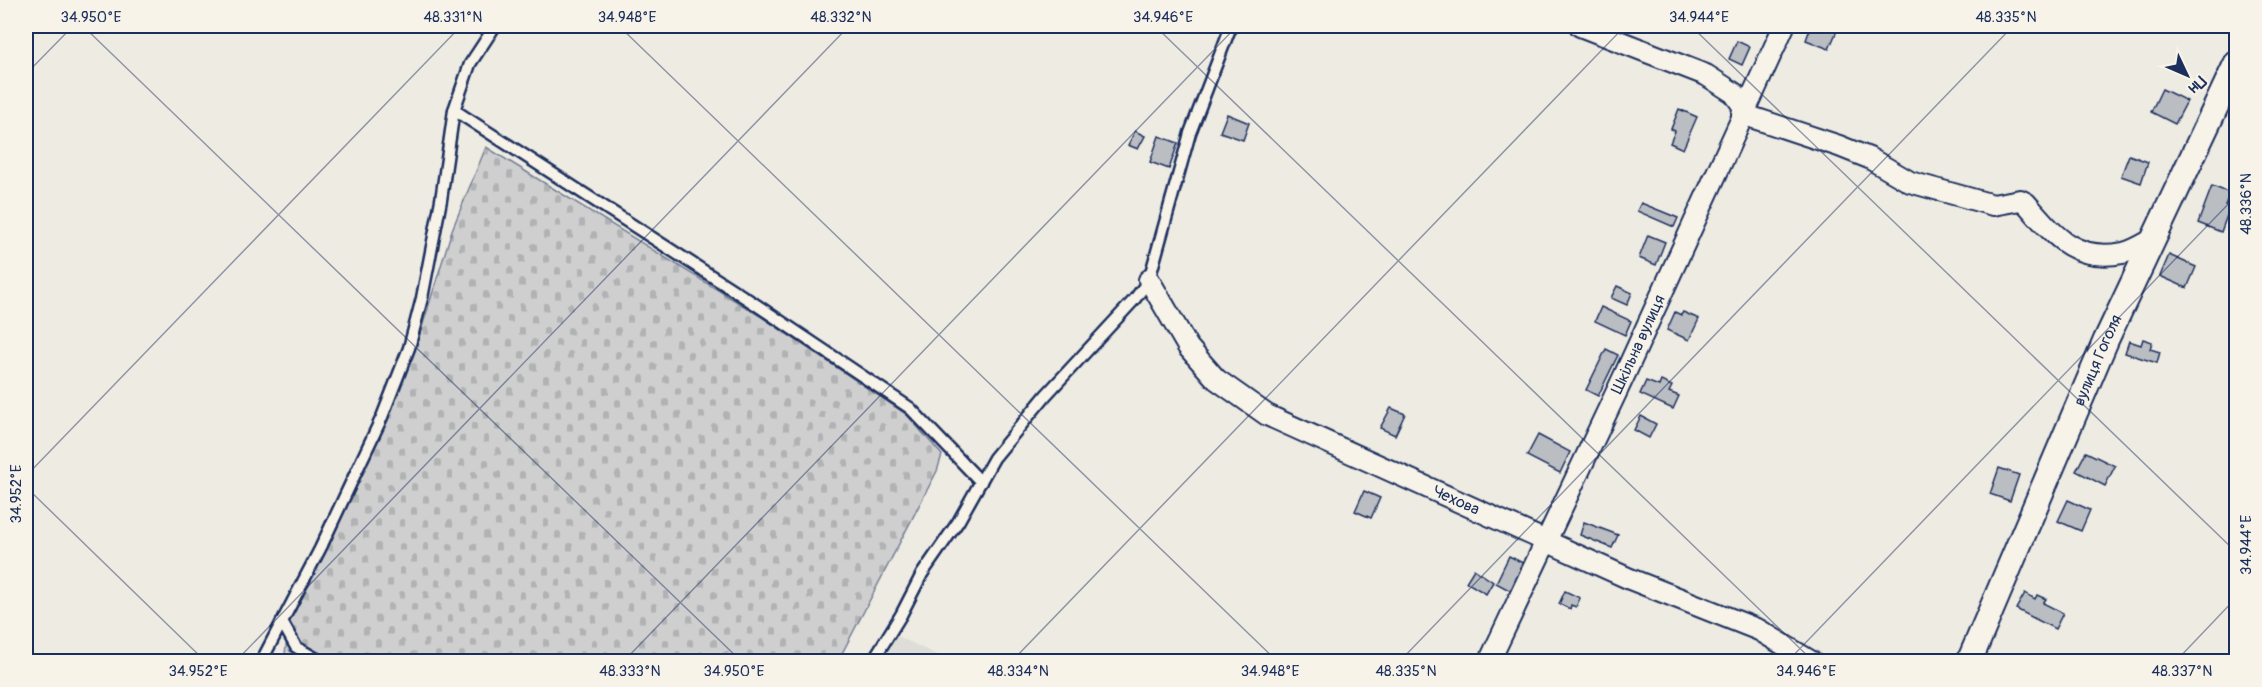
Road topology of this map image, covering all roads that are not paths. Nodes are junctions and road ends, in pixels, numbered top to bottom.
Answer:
1 (495, 26) edge
2 (1231, 26) edge
3 (1580, 26) edge
4 (1784, 26) edge
5 (2236, 64) edge
6 (454, 110) junction
7 (1744, 111) junction
8 (2153, 240) junction
9 (1149, 280) junction
10 (981, 482) junction
11 (1545, 540) junction
12 (282, 622) junction
13 (261, 662) edge
14 (322, 662) edge
15 (872, 662) edge
16 (1489, 662) edge
17 (1812, 662) edge
18 (1969, 662) edge

1 - 6 lane
2 - 9 lane
3 - 7 street
4 - 7 street, Шкільна вулиця
5 - 8 street, вулиця Гоголя
6 - 10 lane
6 - 12 lane
7 - 8 street
7 - 11 street, Шкільна вулиця
8 - 18 street, вулиця Гоголя
9 - 10 lane
9 - 11 street, Чехова
10 - 15 lane
11 - 16 street, Шкільна вулиця
11 - 17 street, Чехова
12 - 13 lane
12 - 14 lane

